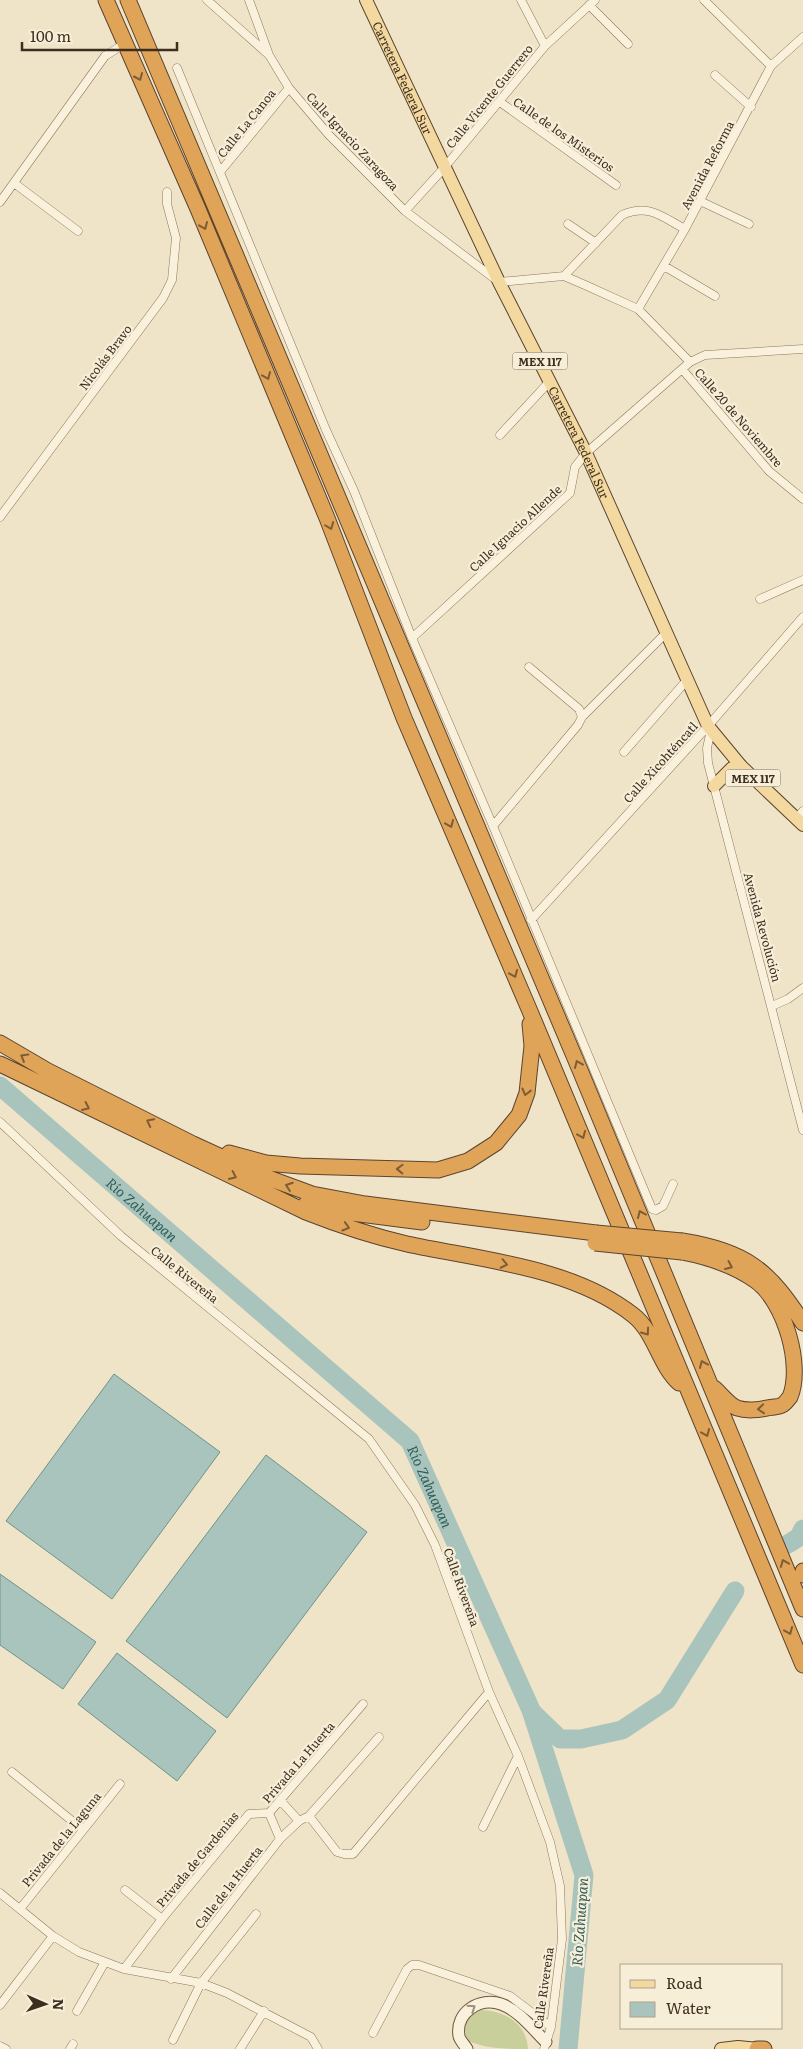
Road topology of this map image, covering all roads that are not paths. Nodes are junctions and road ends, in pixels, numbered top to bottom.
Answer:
1 (106, 0) edge
2 (128, 0) edge
3 (207, 0) edge
4 (249, 0) edge
5 (366, 0) edge
6 (520, 0) edge
7 (704, 0) edge
8 (592, 2) edge
9 (803, 37) edge
10 (124, 44) junction
11 (628, 44) dead end
12 (545, 46) junction
13 (269, 55) junction
14 (771, 66) junction
15 (177, 68) dead end
16 (715, 75) dead end
17 (288, 88) junction
18 (500, 102) junction
19 (750, 107) junction
20 (444, 168) junction
21 (220, 172) junction
22 (14, 183) junction
23 (616, 185) dead end
24 (167, 192) dead end
25 (700, 201) junction
26 (0, 202) edge
27 (405, 212) junction
28 (568, 224) dead end
29 (749, 224) dead end
30 (685, 229) junction
31 (78, 231) dead end
32 (596, 243) junction
33 (664, 266) junction
34 (564, 276) junction
35 (499, 282) junction
36 (716, 296) dead end
37 (638, 309) junction
38 (803, 349) edge
39 (690, 362) junction
40 (682, 369) junction
41 (550, 381) junction
42 (500, 435) dead end
43 (586, 453) junction
44 (803, 499) edge
45 (0, 517) edge
46 (803, 580) edge
47 (760, 600) dead end
48 (803, 617) edge
49 (666, 633) junction
50 (412, 638) junction
51 (529, 667) dead end
52 (687, 680) junction
53 (582, 717) junction
54 (709, 728) junction
55 (624, 752) dead end
56 (741, 766) junction
57 (714, 786) junction
58 (801, 818) edge
59 (494, 826) junction
60 (531, 920) junction
61 (803, 988) edge
62 (772, 1006) junction
63 (529, 1009) junction
64 (0, 1043) edge
65 (0, 1064) edge
66 (0, 1122) edge
67 (803, 1130) edge
68 (193, 1144) junction
69 (673, 1184) dead end
70 (269, 1193) junction
71 (596, 1238) junction
72 (682, 1247) junction
73 (803, 1323) edge
74 (687, 1388) junction
75 (713, 1388) junction
76 (803, 1608) edge
77 (803, 1665) edge
78 (489, 1692) junction
79 (363, 1704) dead end
80 (379, 1737) dead end
81 (518, 1756) junction
82 (12, 1772) dead end
83 (120, 1784) dead end
84 (280, 1800) junction
85 (270, 1813) junction
86 (309, 1816) junction
87 (299, 1821) junction
88 (483, 1827) dead end
89 (82, 1829) junction
90 (280, 1839) junction
91 (125, 1890) dead end
92 (0, 1893) edge
93 (20, 1909) junction
94 (256, 1914) dead end
95 (162, 1919) junction
96 (53, 1936) junction
97 (105, 1962) junction
98 (124, 1969) junction
99 (171, 1979) junction
100 (201, 1983) junction
101 (0, 2005) edge
102 (77, 2011) dead end
103 (264, 2011) junction
104 (551, 2028) junction
105 (373, 2033) dead end
106 (174, 2040) dead end
107 (545, 2045) edge
108 (0, 2046) edge
109 (6, 2049) edge
110 (240, 2049) edge
111 (318, 2049) edge
112 (468, 2049) edge
113 (721, 2049) edge
114 (757, 2049) edge
115 (764, 2049) edge

1 - 10 highway
75 -> 2 highway
3 - 13 street, Calle Ignacio Zaragoza
4 - 13 street
5 - 20 main road, Carretera Federal Sur / MEX 117
6 - 12 street
7 - 14 street
8 - 11 street
8 - 12 street, Calle Vicente Guerrero
9 - 14 street, Avenida Reforma
10 - 22 street
10 -> 63 highway
12 - 18 street, Calle Vicente Guerrero
13 - 17 street, Calle Ignacio Zaragoza
14 - 19 street, Avenida Reforma
15 - 21 street
16 - 19 street
17 - 21 street, Calle La Canoa
17 - 27 street, Calle Ignacio Zaragoza
18 - 20 street, Calle Vicente Guerrero
18 - 23 street, Calle de los Misterios
19 - 25 street, Avenida Reforma
20 - 27 street, Calle Vicente Guerrero
20 - 35 main road, Carretera Federal Sur / MEX 117
21 - 50 street
22 - 26 street
22 - 31 street
24 - 45 street, Nicolás Bravo
25 - 29 street
25 - 30 street, Avenida Reforma
27 - 35 street, Calle Ignacio Zaragoza
28 - 32 street
30 - 32 street
30 - 33 street, Avenida Reforma
32 - 34 street
33 - 36 street
33 - 37 street, Avenida Reforma
34 - 35 street, Calle 20 de Noviembre
34 - 37 street, Calle 20 de Noviembre
35 - 41 main road, Carretera Federal Sur / MEX 117
37 - 39 street, Calle 20 de Noviembre
38 - 39 street, Calle Ignacio Allende
39 - 40 street, Calle Ignacio Allende
40 - 43 street, Calle Ignacio Allende
40 - 44 street, Calle 20 de Noviembre
41 - 42 street
41 - 43 main road, Carretera Federal Sur / MEX 117
43 - 49 main road, Carretera Federal Sur / MEX 117
43 - 50 street, Calle Ignacio Allende
46 - 47 street
48 - 54 street, Calle Xicohténcatl
49 - 52 main road, Carretera Federal Sur / MEX 117
49 - 53 street
50 - 59 street
51 - 53 street
52 - 54 main road, Carretera Federal Sur / MEX 117
52 - 55 street
53 - 59 street
54 - 56 main road, MEX 117
54 - 57 street, Avenida Revolución
54 - 60 street, Calle Xicohténcatl
56 - 57 main road
56 - 58 main road, MEX 117
57 - 62 street, Avenida Revolución
59 - 60 street
60 - 69 street
61 - 62 street
62 - 67 street, Avenida Revolución
63 -> 68 highway
63 -> 74 highway
68 -> 64 highway
65 -> 70 highway
66 - 78 street, Calle Rivereña
71 -> 68 highway
70 - 71 highway
70 -> 74 highway
71 - 72 highway, bridge
72 - 73 highway
72 -> 75 highway
74 -> 77 highway
76 -> 75 highway
78 - 81 street, Calle Rivereña
78 - 86 street
79 - 84 street, Privada La Huerta
80 - 86 street
81 - 88 street
81 - 104 street, Calle Rivereña
82 - 89 street
83 - 89 street, Privada de la Laguna
84 - 85 street, Privada La Huerta
84 - 87 street
85 - 90 street, Privada La Huerta
85 - 95 street, Privada de Gardenias
86 - 87 street, Calle de la Huerta
87 - 90 street, Calle de la Huerta
89 - 93 street, Privada de la Laguna
90 - 99 street, Calle de la Huerta
91 - 95 street, Privada de Gardenias
92 - 93 street
93 - 96 street
94 - 100 street
95 - 98 street, Privada de Gardenias
96 - 97 street
96 - 101 street
97 - 98 street
97 - 102 street
98 - 99 street
99 - 100 street
100 - 103 street
100 - 106 street
103 - 110 street
103 - 111 street
104 - 105 street
104 - 107 street, Calle Rivereña
112 -> 107 main road
108 - 109 street
113 - 114 main road
114 - 115 highway

